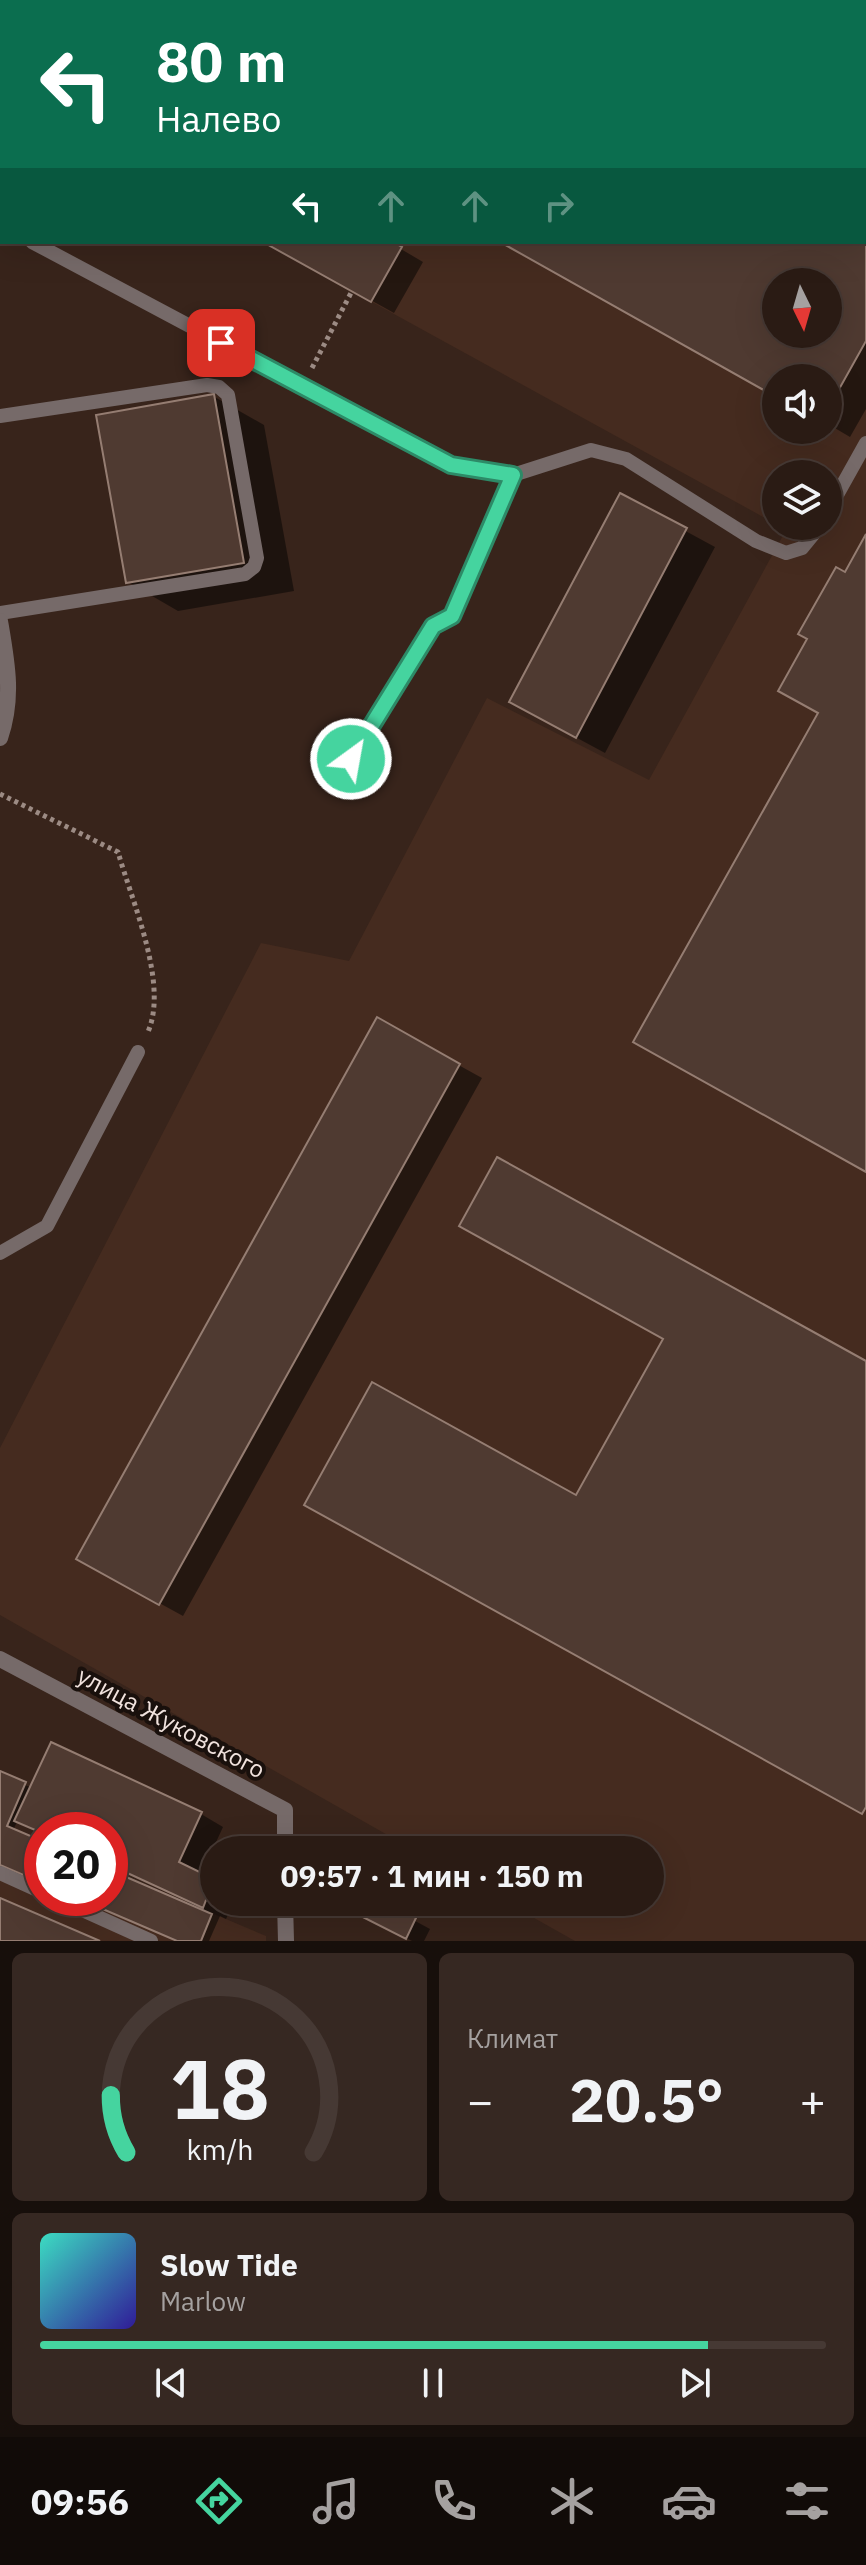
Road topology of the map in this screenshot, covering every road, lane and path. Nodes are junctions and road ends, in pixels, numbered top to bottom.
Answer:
1 (36, 244) edge
2 (352, 291) dead end
3 (302, 386) junction
4 (0, 416) edge
5 (866, 443) edge
6 (513, 475) junction
7 (842, 486) edge
8 (809, 540) edge
9 (0, 613) edge
10 (0, 621) edge
11 (0, 738) edge
12 (351, 759) dead end
13 (0, 794) edge
14 (138, 1052) joint
15 (0, 1253) edge
16 (0, 1659) edge
17 (285, 1836) edge
18 (0, 1873) edge
19 (24, 1884) edge
20 (96, 1916) edge
21 (285, 1916) edge
22 (151, 1941) edge
23 (286, 1941) edge

1 - 3 lane
2 - 3 path
3 - 6 lane
4 - 9 lane
5 - 7 lane
6 - 8 lane
6 - 12 lane
10 - 11 street
13 - 14 path
14 - 15 lane
16 - 17 street, улица Жуковского
18 - 19 lane
20 - 22 lane
21 - 23 street

